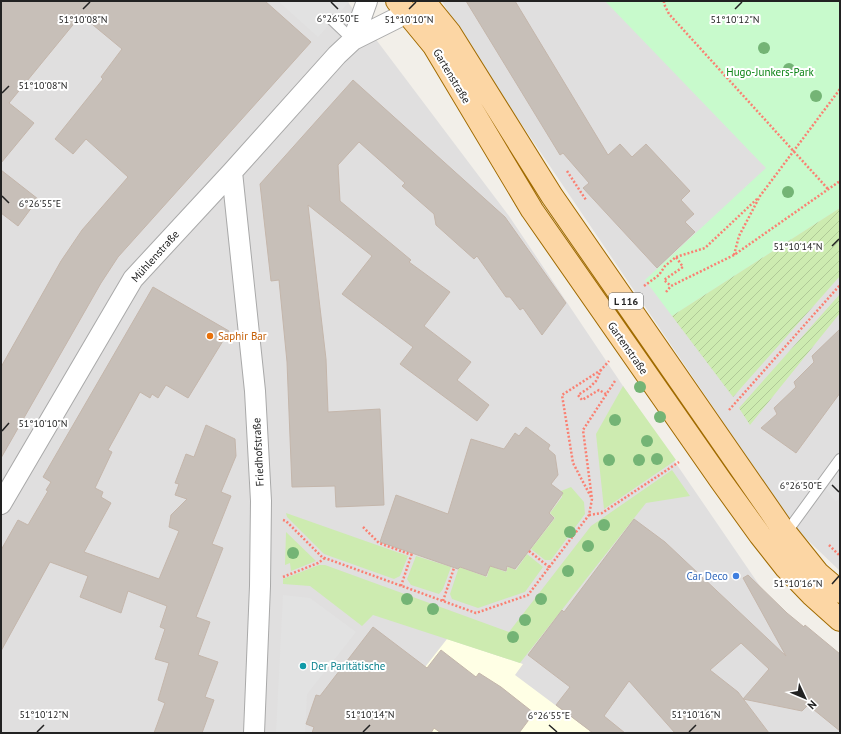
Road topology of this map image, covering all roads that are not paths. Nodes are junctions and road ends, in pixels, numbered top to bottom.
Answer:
1 (367, 1) edge
2 (409, 5) edge
3 (332, 20) dead end
4 (353, 40) junction
5 (232, 172) junction
6 (840, 459) edge
7 (1, 504) edge
8 (786, 533) junction
9 (840, 592) edge
10 (840, 620) edge
11 (254, 733) edge

1 - 4 street, Mühlenstraße
2 - 4 street, Mühlenstraße
2 - 8 main road, Gartenstraße / L 116
2 - 10 main road, Gartenstraße / L 116
3 - 4 lane
4 - 5 street, Mühlenstraße
5 - 7 street, Mühlenstraße
5 - 11 street, Friedhofstraße
6 - 8 lane
8 - 9 main road, Gartenstraße / L 116

